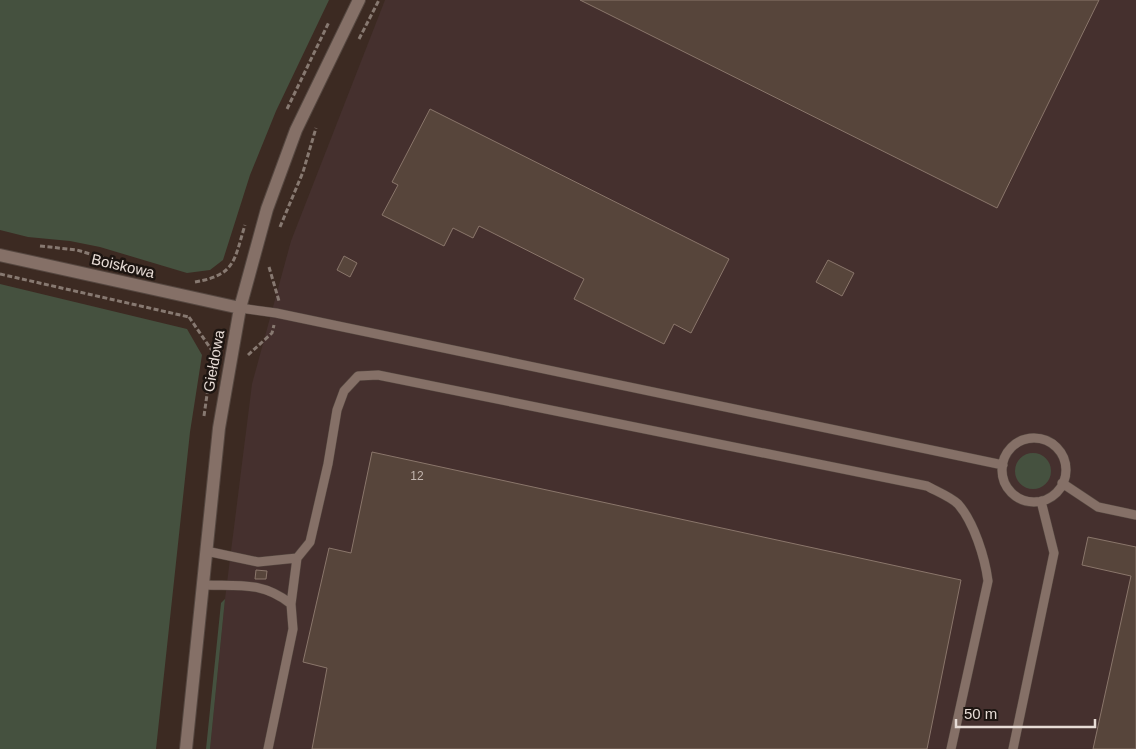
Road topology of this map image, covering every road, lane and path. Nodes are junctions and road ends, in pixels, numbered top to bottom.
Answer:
1 (359, 0) edge
2 (379, 0) edge
3 (355, 47) dead end
4 (318, 120) dead end
5 (276, 236) dead end
6 (36, 246) dead end
7 (0, 255) edge
8 (233, 262) dead end
9 (269, 262) dead end
10 (138, 269) dead end
11 (268, 271) dead end
12 (187, 280) dead end
13 (240, 308) junction
14 (1003, 465) junction
15 (1062, 483) junction
16 (1042, 501) junction
17 (1136, 515) edge
18 (206, 551) junction
19 (297, 558) junction
20 (203, 585) junction
21 (291, 604) junction
22 (186, 749) edge
23 (268, 749) edge
24 (951, 749) edge
25 (1013, 749) edge

1 - 13 street, Giełdowa
2 - 3 path
4 - 5 path
6 - 10 path
7 - 13 street, Boiskowa
8 - 12 path
9 - 11 path
13 - 14 lane
13 - 18 street, Giełdowa
14 - 15 lane
14 - 16 lane
15 - 16 lane
15 - 17 lane
16 - 25 lane
18 - 19 lane
18 - 20 street, Giełdowa
19 - 21 lane
19 - 24 lane
20 - 21 lane
20 - 22 street, Giełdowa
21 - 23 lane

